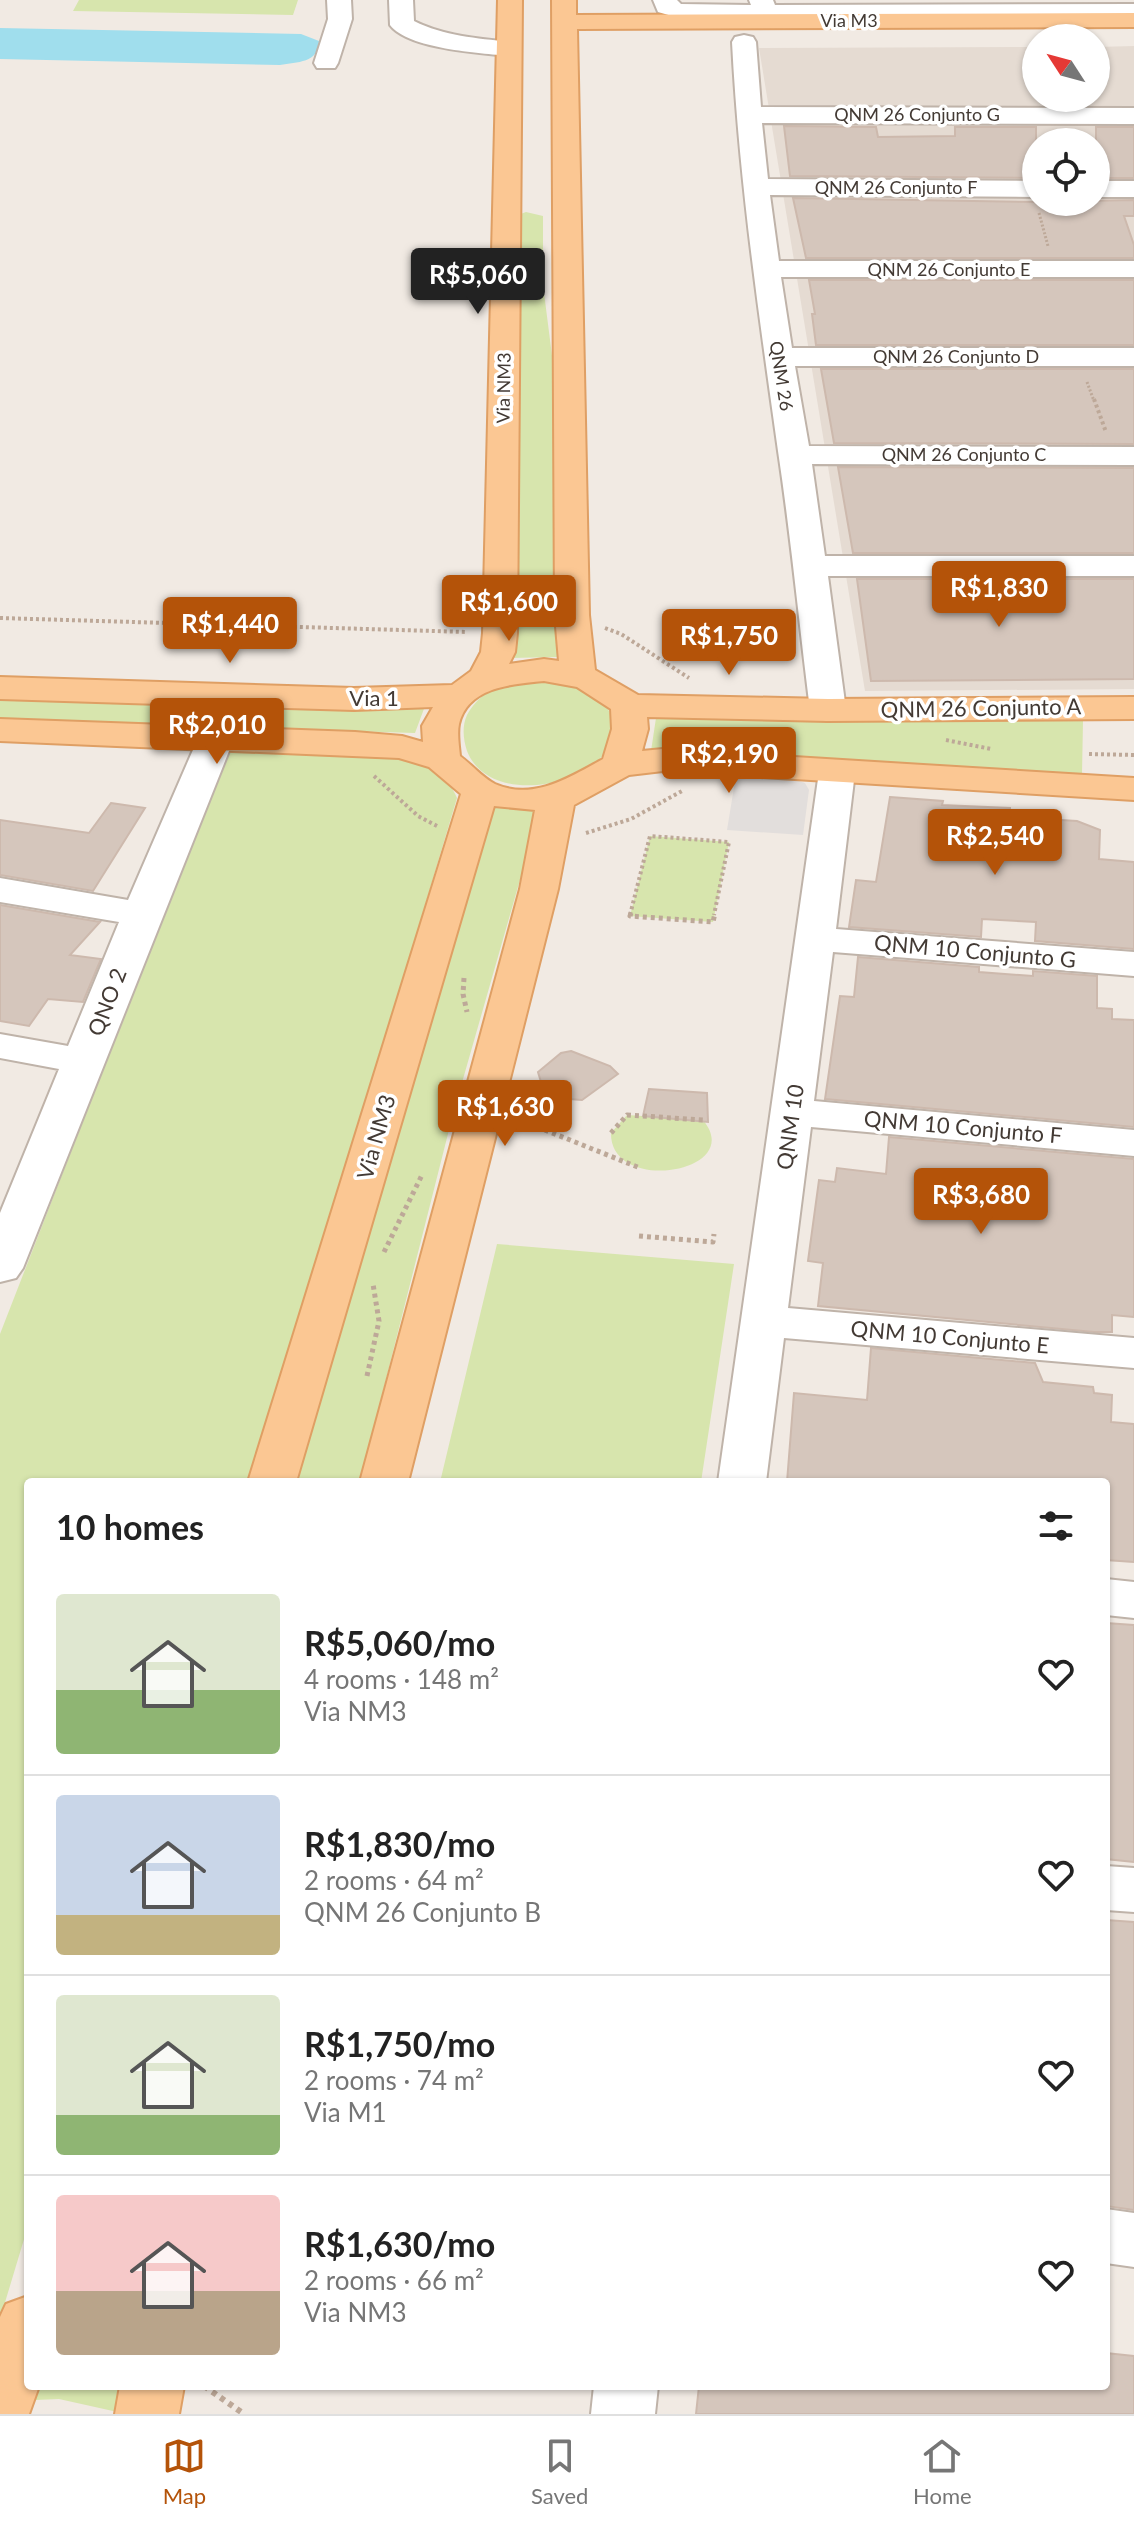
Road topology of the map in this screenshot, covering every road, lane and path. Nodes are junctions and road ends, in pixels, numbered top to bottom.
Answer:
1 (339, 0) edge
2 (401, 0) edge
3 (510, 0) edge
4 (763, 6) edge
5 (1124, 11) edge
6 (564, 22) edge
7 (665, 22) edge
8 (1110, 39) edge
9 (1134, 39) edge
10 (1022, 40) edge
11 (744, 42) junction
12 (509, 49) junction
13 (326, 63) dead end
14 (747, 115) junction
15 (1134, 116) edge
16 (536, 186) junction
17 (757, 187) junction
18 (1022, 189) edge
19 (1110, 189) edge
20 (1134, 189) edge
21 (506, 213) junction
22 (567, 215) junction
23 (1041, 216) edge
24 (765, 269) junction
25 (1134, 269) edge
26 (1055, 270) junction
27 (777, 357) junction
28 (1077, 357) junction
29 (1134, 357) edge
30 (794, 455) junction
31 (1124, 456) edge
32 (808, 566) junction
33 (1134, 566) edge
34 (0, 618) edge
35 (574, 625) junction
36 (500, 633) junction
37 (578, 673) junction
38 (473, 686) junction
39 (0, 688) edge
40 (629, 706) junction
41 (716, 707) junction
42 (1088, 707) junction
43 (1134, 708) edge
44 (828, 710) junction
45 (1134, 724) edge
46 (0, 730) edge
47 (217, 736) junction
48 (442, 759) junction
49 (620, 765) junction
50 (837, 772) junction
51 (1134, 773) edge
52 (1074, 785) junction
53 (1134, 789) edge
54 (480, 791) junction
55 (556, 799) junction
56 (0, 890) edge
57 (142, 914) junction
58 (630, 916) joint
59 (817, 939) junction
60 (1134, 964) edge
61 (467, 965) dead end
62 (465, 1027) dead end
63 (0, 1046) edge
64 (84, 1061) junction
65 (791, 1112) junction
66 (507, 1114) dead end
67 (703, 1120) dead end
68 (611, 1133) dead end
69 (1134, 1143) edge
70 (426, 1166) dead end
71 (640, 1168) dead end
72 (8, 1226) edge
73 (714, 1234) dead end
74 (639, 1236) dead end
75 (381, 1259) dead end
76 (0, 1268) edge
77 (375, 1274) dead end
78 (765, 1321) junction
79 (1134, 1353) edge
80 (364, 1391) dead end
81 (273, 1478) edge
82 (385, 1478) edge
83 (743, 1478) edge
84 (1110, 1597) edge
85 (1134, 1600) edge
86 (1110, 1888) edge
87 (1134, 1890) edge
88 (1110, 2237) edge
89 (1134, 2240) edge
90 (24, 2336) edge
91 (151, 2390) edge
92 (210, 2390) edge
93 (626, 2390) edge
94 (0, 2408) edge
95 (147, 2414) edge
96 (244, 2414) edge
97 (623, 2414) edge

1 - 13 street
2 - 12 street
3 - 12 main road, Via NM3
4 - 5 street
4 - 7 street
5 - 7 main road, Via M3
6 - 7 main road, Via M3
6 - 16 main road, Via NM3
7 - 11 main road, Via M3
8 - 9 main road
10 - 11 main road, Via M3
11 - 14 street, QNM 26
12 - 16 main road, Via NM3
14 - 15 street, QNM 26 Conjunto G
14 - 17 street, QNM 26
16 - 21 main road, Via NM3
16 - 22 main road, Via NM3
17 - 18 street, QNM 26 Conjunto F
17 - 24 street, QNM 26
19 - 20 street
21 - 22 main road
21 - 36 main road, Via NM3
22 - 35 main road, Via NM3
23 - 26 path
24 - 26 street, QNM 26 Conjunto E
24 - 27 street, QNM 26
25 - 26 street, QNM 26 Conjunto E
27 - 28 street, QNM 26 Conjunto D
27 - 30 street, QNM 26
28 - 29 street, QNM 26 Conjunto D
28 - 31 path
30 - 31 street, QNM 26 Conjunto C
30 - 32 street, QNM 26
32 - 33 street
32 - 44 street, QNM 26
34 - 36 path
35 - 37 main road, Via NM3
35 - 41 path
36 - 38 main road, Via NM3
37 - 38 main road
37 - 40 main road
38 - 39 main road, Via 1
38 - 48 main road
40 - 41 main road, QNM 26 Conjunto A
40 - 49 main road
41 - 44 main road, QNM 26 Conjunto A
42 - 43 main road, QNM 26 Conjunto A
42 - 44 main road, QNM 26 Conjunto A
42 - 45 main road
46 - 47 main road, Via 1
47 - 48 main road, Via 1
47 - 57 street, QNO 2
48 - 54 main road
49 - 50 main road
49 - 55 main road
50 - 52 main road
50 - 59 street, QNM 10
51 - 52 main road
52 - 53 main road
54 - 55 main road
54 - 81 main road, Via NM3
55 - 82 main road
56 - 57 street
57 - 64 street, QNO 2
58 - 58 path
59 - 60 street, QNM 10 Conjunto G
59 - 65 street, QNM 10
61 - 62 path
63 - 64 street
64 - 72 street, QNO 2
65 - 69 street, QNM 10 Conjunto F
65 - 78 street, QNM 10
66 - 71 path
67 - 68 path
70 - 75 path
72 - 76 street, QNO 2
73 - 74 path
77 - 80 path
78 - 79 street, QNM 10 Conjunto E
78 - 83 street, QNM 10
84 - 85 street
86 - 87 street
88 - 89 street
90 - 94 main road
91 - 95 main road
92 - 96 path
93 - 97 street

